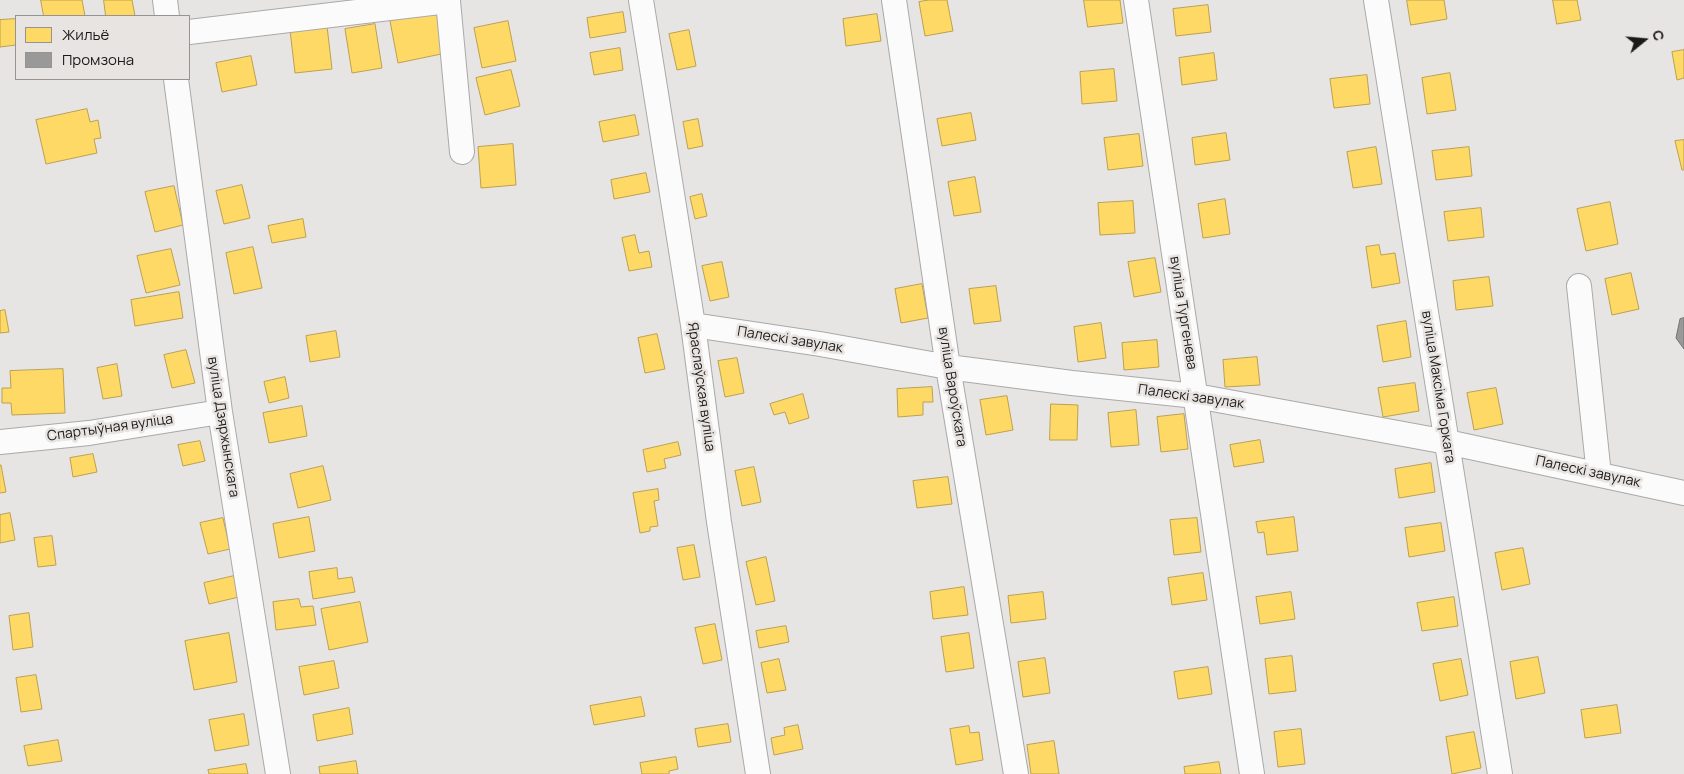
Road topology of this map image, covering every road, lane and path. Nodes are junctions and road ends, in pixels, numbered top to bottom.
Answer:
1 (165, 0) edge
2 (641, 0) edge
3 (894, 0) edge
4 (1136, 0) edge
5 (1376, 0) edge
6 (168, 15) edge
7 (190, 32) edge
8 (176, 80) edge
9 (462, 152) dead end
10 (1579, 286) dead end
11 (693, 326) junction
12 (948, 367) junction
13 (1196, 396) junction
14 (220, 412) junction
15 (0, 442) edge
16 (1447, 442) junction
17 (1599, 475) junction
18 (1684, 493) edge
19 (278, 774) edge
20 (758, 774) edge
21 (1016, 774) edge
22 (1252, 774) edge
23 (1500, 774) edge

1 - 6 street
2 - 11 street, Яраслаўская вуліца
3 - 12 street, вуліца Вароўскага
4 - 13 street, вуліца Тургенева
5 - 16 street, вуліца Максіма Горкага
7 - 9 street
8 - 14 street, вуліца Дзяржынскага
10 - 17 street
11 - 12 street, Палескі завулак
11 - 20 street, Яраслаўская вуліца
12 - 13 street, Палескі завулак
12 - 21 street, вуліца Вароўскага
13 - 16 street, Палескі завулак
13 - 22 street, вуліца Тургенева
14 - 15 street, Спартыўная вуліца
14 - 19 street, вуліца Дзяржынскага
16 - 17 street, Палескі завулак
16 - 23 street, вуліца Максіма Горкага
17 - 18 street, Палескі завулак

